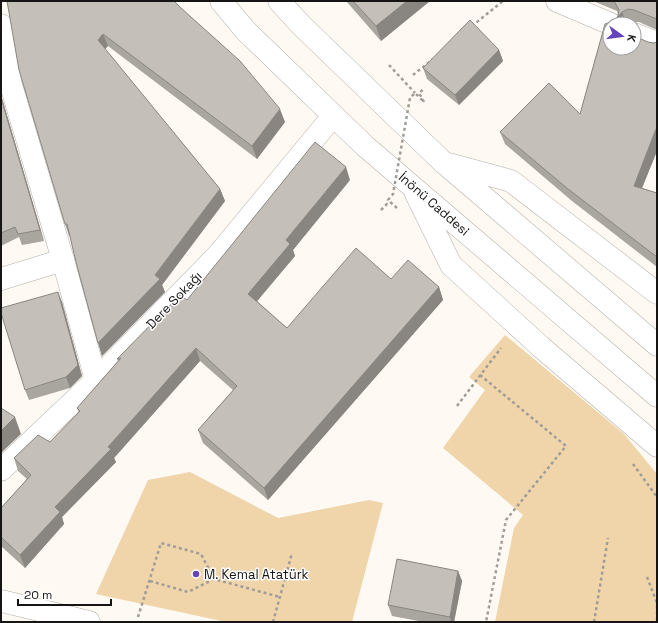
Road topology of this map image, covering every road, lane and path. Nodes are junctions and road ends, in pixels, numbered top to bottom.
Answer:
1 (221, 1) edge
2 (279, 1) edge
3 (503, 1) edge
4 (557, 1) edge
5 (602, 20) edge
6 (1, 25) edge
7 (467, 31) edge
8 (642, 37) edge
9 (657, 43) edge
10 (437, 56) edge
11 (389, 65) dead end
12 (413, 75) dead end
13 (6, 86) edge
14 (425, 88) dead end
15 (415, 93) junction
16 (333, 116) junction
17 (444, 163) junction
18 (412, 186) junction
19 (381, 210) dead end
20 (63, 260) junction
21 (1, 279) edge
22 (657, 293) edge
23 (504, 344) dead end
24 (657, 345) edge
25 (480, 375) junction
26 (96, 380) junction
27 (657, 396) edge
28 (457, 406) dead end
29 (657, 446) edge
30 (1, 470) edge
31 (608, 538) dead end
32 (292, 553) dead end
33 (647, 577) dead end
34 (214, 579) junction
35 (150, 581) junction
36 (280, 597) junction
37 (1, 601) edge
38 (20, 615) edge
39 (138, 617) dead end
40 (89, 622) edge
41 (273, 622) edge
42 (486, 622) edge
43 (594, 622) edge
44 (657, 622) edge

1 - 16 main road, İnönü Caddesi
2 - 17 main road
3 - 7 path
4 - 5 main road
6 - 13 main road
8 - 9 main road
10 - 12 path
11 - 15 path
13 - 20 main road
14 - 15 path, bridge
15 - 19 path, bridge
16 - 18 main road, İnönü Caddesi
16 - 26 main road, Dere Sokağı
17 - 22 main road
17 - 24 main road
18 - 27 main road, İnönü Caddesi
18 - 29 main road
20 - 21 main road
20 - 26 main road
23 - 25 path
25 - 28 path
25 - 42 path
26 - 30 main road, Dere Sokağı
31 - 43 path
32 - 36 path
33 - 44 path
34 - 35 path
34 - 35 path
34 - 36 path
35 - 39 path
36 - 41 path
37 - 38 main road
38 - 40 main road

